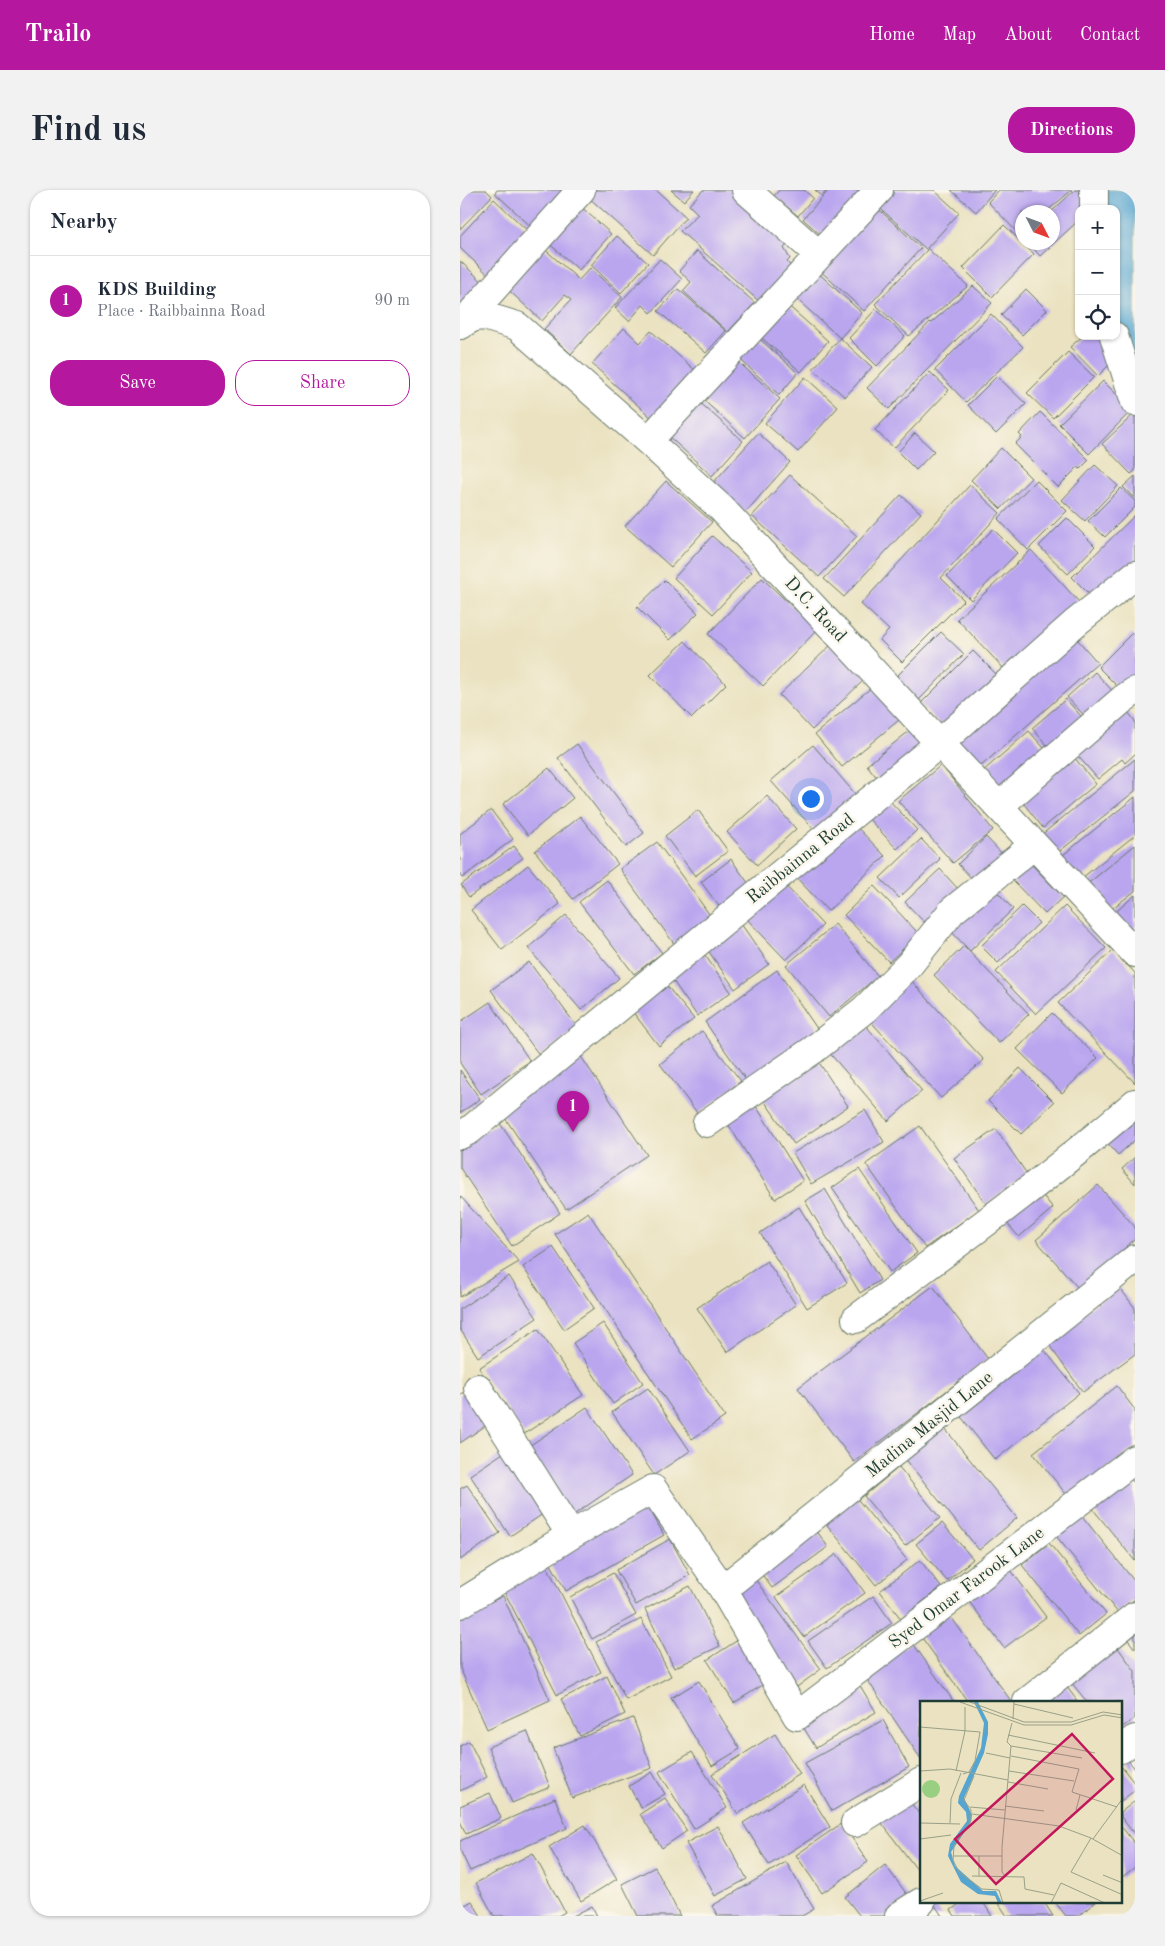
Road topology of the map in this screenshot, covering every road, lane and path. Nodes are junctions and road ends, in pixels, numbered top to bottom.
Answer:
1 (581, 190) edge
2 (746, 190) edge
3 (878, 190) edge
4 (1094, 190) edge
5 (1094, 205) edge
6 (820, 255) junction
7 (462, 324) edge
8 (1115, 340) edge
9 (1135, 402) edge
10 (648, 441) junction
11 (1135, 575) edge
12 (1135, 691) edge
13 (940, 742) junction
14 (999, 806) junction
15 (1034, 844) junction
16 (1135, 953) edge
17 (1135, 1103) edge
18 (707, 1123) dead end
19 (460, 1135) edge
20 (1135, 1260) edge
21 (856, 1319) dead end
22 (478, 1388) dead end
23 (1135, 1459) edge
24 (571, 1535) junction
25 (723, 1589) junction
26 (460, 1604) edge
27 (1135, 1616) edge
28 (1028, 1701) edge
29 (1135, 1739) edge
30 (1122, 1748) edge
31 (920, 1783) edge
32 (855, 1823) dead end
33 (920, 1903) edge
34 (899, 1916) edge

1 - 7 street
2 - 6 street
3 - 6 street
4 - 5 street
6 - 10 street
7 - 10 street, D.C. Road
8 - 9 street
10 - 13 street, D.C. Road
11 - 13 street, Raibbainna Road
12 - 14 street
13 - 14 street, D.C. Road
13 - 19 street, Raibbainna Road
14 - 15 street, D.C. Road
15 - 16 street, D.C. Road
15 - 18 street
17 - 21 street
20 - 25 street, Madina Masjid Lane
22 - 24 street
23 - 25 street, Syed Omar Farook Lane
24 - 25 street
24 - 26 street
27 - 28 street
29 - 30 street
31 - 32 street
33 - 34 street

